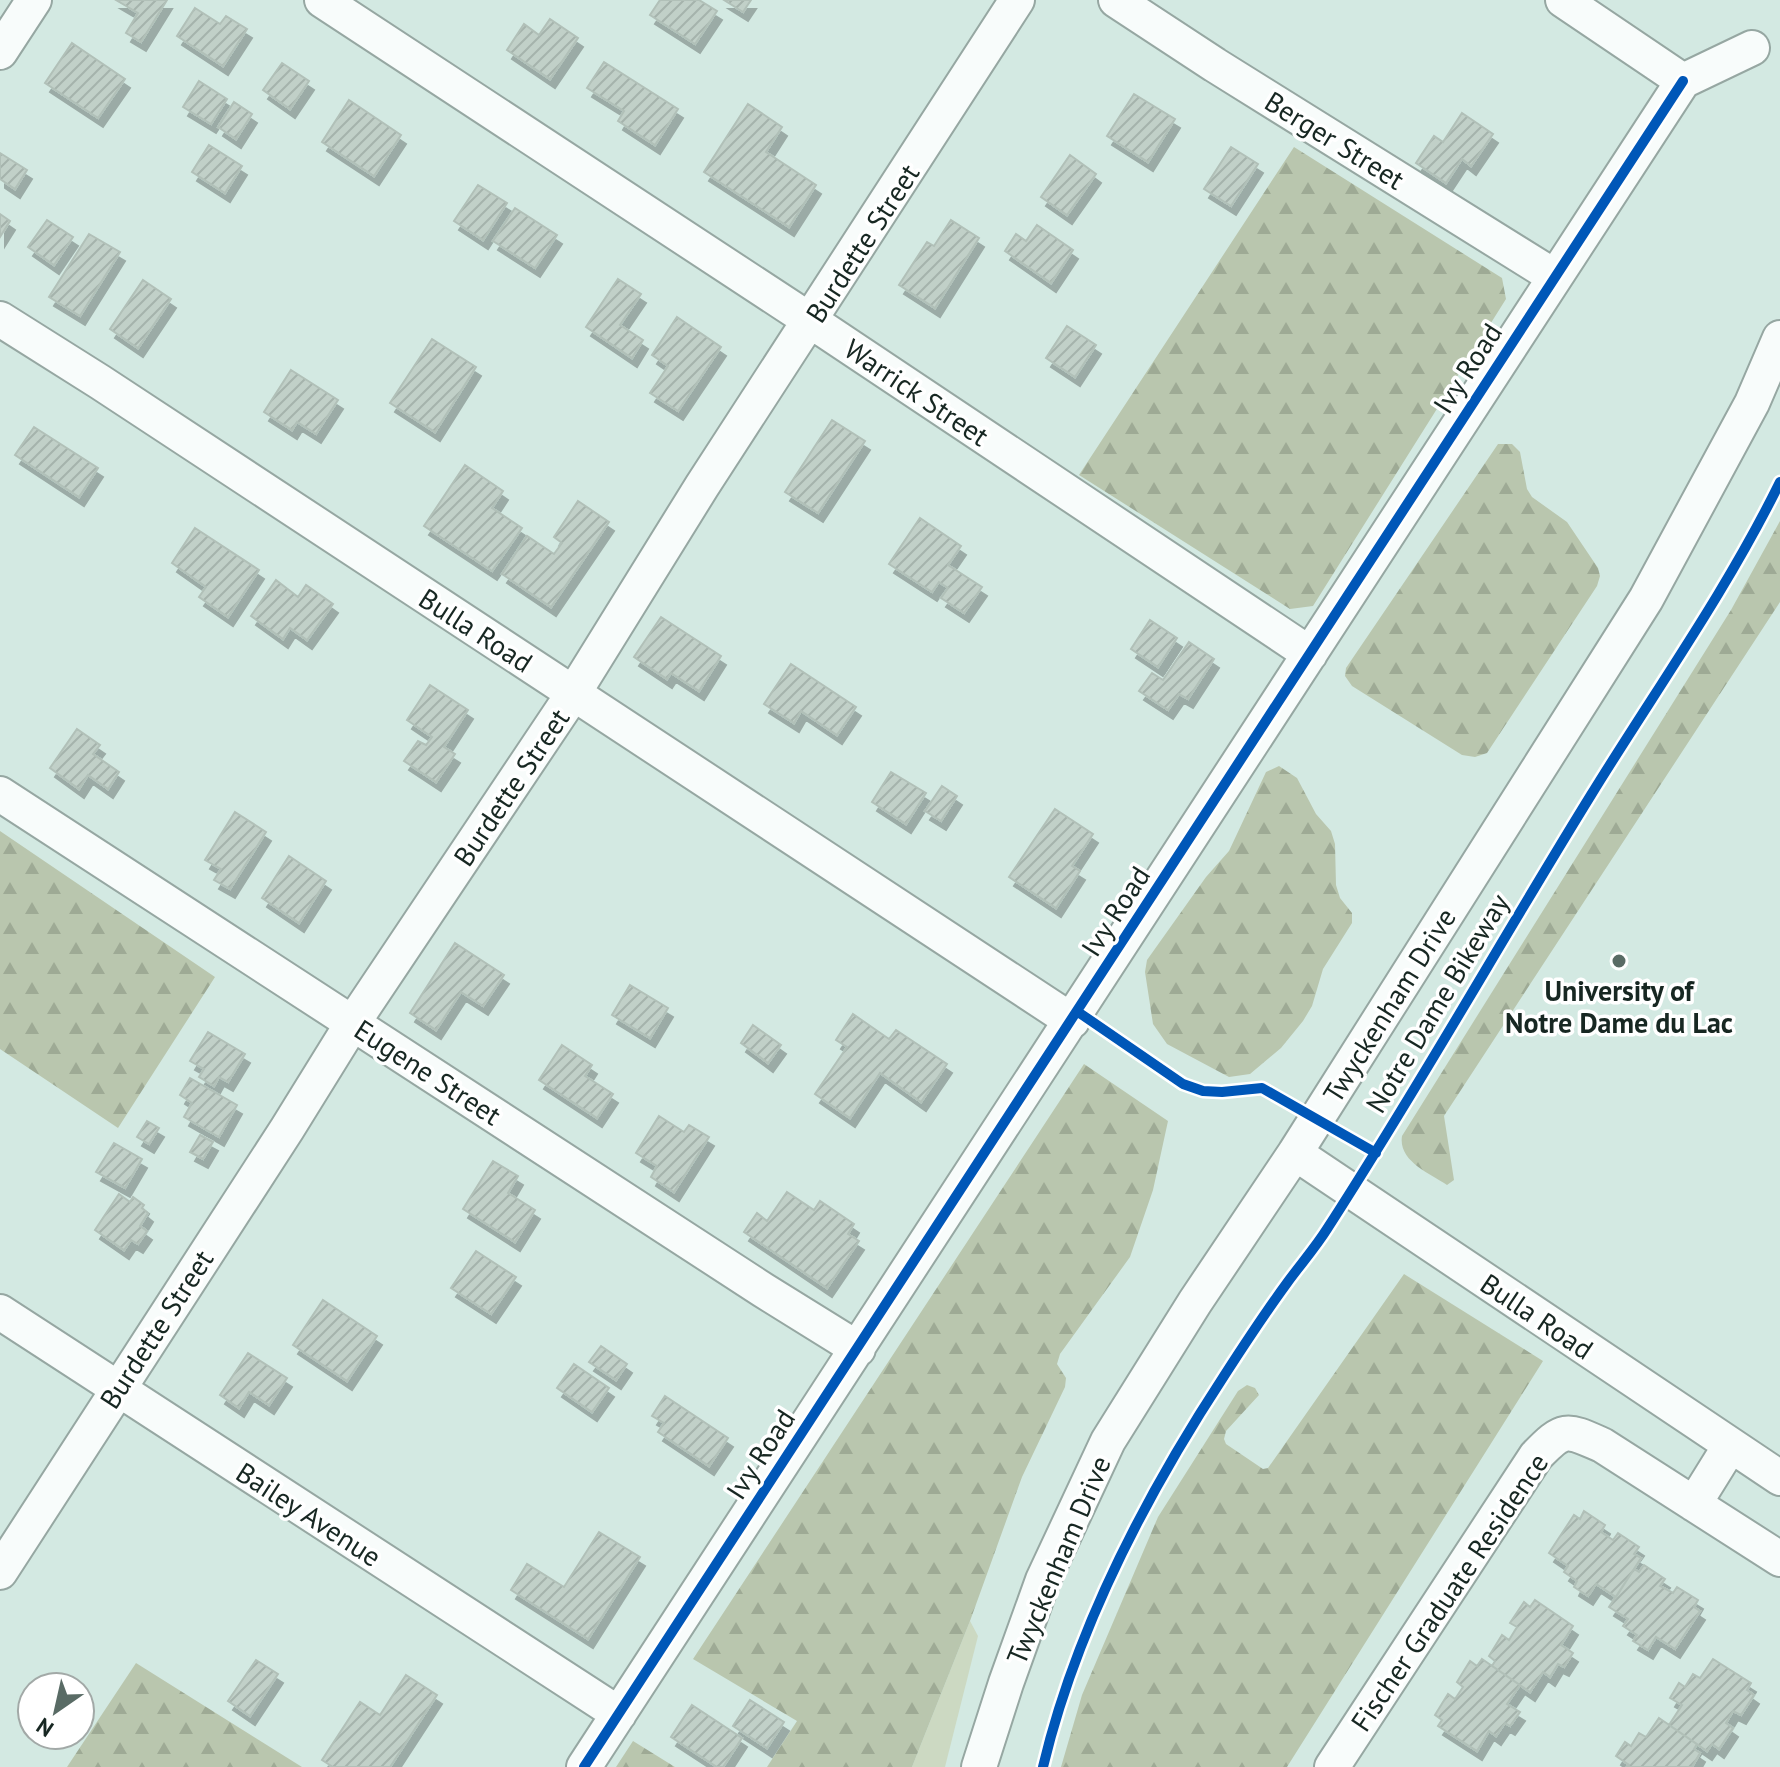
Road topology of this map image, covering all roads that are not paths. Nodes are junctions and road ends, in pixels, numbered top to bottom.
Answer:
1 (34, 0) edge
2 (322, 0) edge
3 (1017, 0) edge
4 (1116, 0) edge
5 (1563, 0) edge
6 (1752, 48) dead end
7 (0, 52) edge
8 (1683, 81) junction
9 (1555, 277) junction
10 (0, 319) edge
11 (811, 321) junction
12 (1780, 338) edge
13 (1310, 654) junction
14 (573, 694) junction
15 (0, 794) edge
16 (1072, 1021) junction
17 (352, 1024) junction
18 (1295, 1153) junction
19 (0, 1312) edge
20 (858, 1349) junction
21 (117, 1389) junction
22 (1730, 1446) junction
23 (1780, 1478) edge
24 (1694, 1504) junction
25 (1780, 1559) edge
26 (0, 1572) edge
27 (619, 1714) junction
28 (584, 1767) edge
29 (979, 1767) edge
30 (1332, 1767) edge

1 - 7 street
2 - 11 street, Warrick Street
3 - 11 street, Burdette Street
4 - 9 street, Berger Street
5 - 8 street
6 - 8 street
8 - 9 street, Ivy Road
9 - 13 street, Ivy Road
10 - 14 street, Bulla Road
11 - 13 street, Warrick Street
11 - 14 street, Burdette Street
12 - 18 street, Twyckenham Drive
13 - 16 street, Ivy Road
14 - 16 street, Bulla Road
14 - 17 street, Burdette Street
15 - 17 street, Eugene Street
16 - 20 street, Ivy Road
17 - 20 street, Eugene Street
17 - 21 street, Burdette Street
18 - 22 street, Bulla Road
18 - 29 street, Twyckenham Drive
19 - 21 street, Bailey Avenue
20 - 27 street, Ivy Road
21 - 26 street, Burdette Street
21 - 27 street, Bailey Avenue
22 - 23 street, Bulla Road
22 - 24 street
24 - 25 street, Fischer Graduate Residence
24 - 30 street, Fischer Graduate Residence
27 - 28 street, Ivy Road

